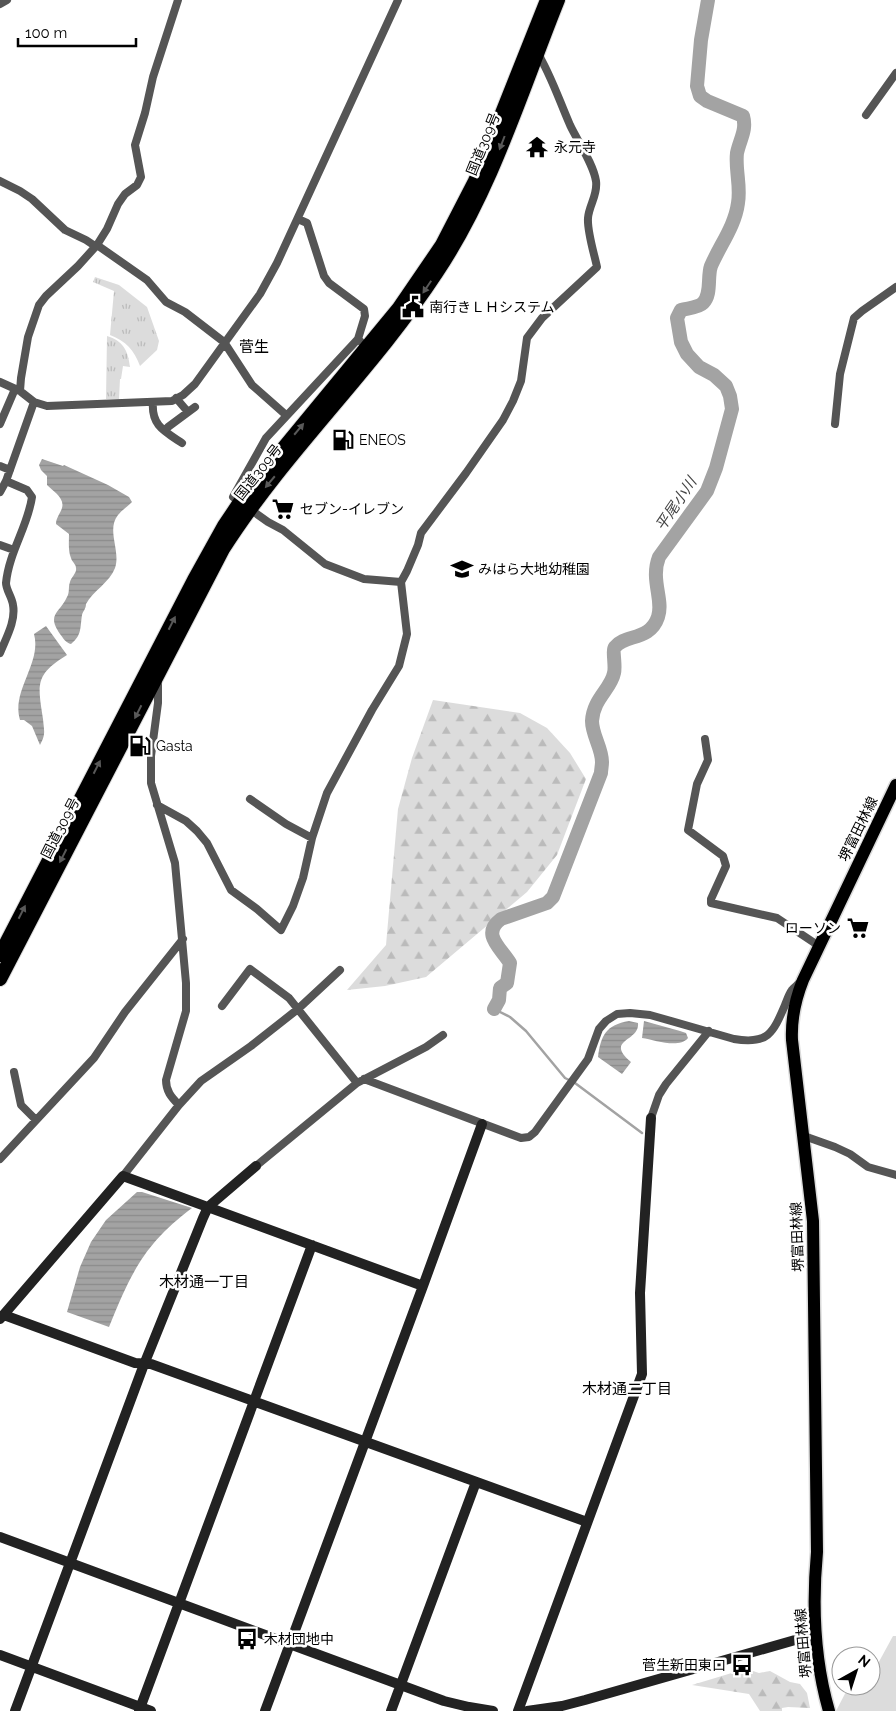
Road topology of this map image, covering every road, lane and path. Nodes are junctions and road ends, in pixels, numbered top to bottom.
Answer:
1 (7, 0) edge
2 (178, 0) edge
3 (398, 0) edge
4 (548, 0) edge
5 (558, 0) edge
6 (0, 4) edge
7 (533, 50) junction
8 (896, 73) edge
9 (866, 115) dead end
10 (0, 181) edge
11 (298, 219) junction
12 (96, 245) junction
13 (896, 287) edge
14 (224, 342) junction
15 (362, 344) junction
16 (0, 382) edge
17 (17, 390) junction
18 (176, 398) junction
19 (34, 402) junction
20 (152, 402) junction
21 (195, 407) dead end
22 (188, 412) junction
23 (286, 415) junction
24 (0, 424) edge
25 (835, 424) dead end
26 (168, 427) dead end
27 (182, 443) dead end
28 (0, 466) edge
29 (10, 470) junction
30 (6, 481) junction
31 (0, 492) edge
32 (245, 506) junction
33 (0, 546) edge
34 (14, 550) junction
35 (401, 582) junction
36 (0, 653) edge
37 (156, 678) junction
38 (705, 739) dead end
39 (896, 785) edge
40 (250, 799) dead end
41 (157, 805) junction
42 (312, 838) junction
43 (183, 939) junction
44 (819, 946) junction
45 (0, 955) edge
46 (340, 970) dead end
47 (0, 978) edge
48 (803, 980) junction
49 (222, 1006) dead end
50 (298, 1009) junction
51 (709, 1032) junction
52 (443, 1035) dead end
53 (14, 1072) dead end
54 (361, 1081) junction
55 (179, 1105) junction
56 (651, 1118) joint
57 (36, 1120) junction
58 (482, 1124) junction
59 (804, 1136) junction
60 (0, 1159) edge
61 (256, 1166) joint
62 (896, 1175) edge
63 (123, 1176) junction
64 (208, 1207) junction
65 (312, 1245) junction
66 (423, 1286) junction
67 (2, 1317) edge
68 (144, 1364) junction
69 (254, 1401) junction
70 (365, 1442) junction
71 (476, 1482) junction
72 (587, 1522) junction
73 (0, 1537) edge
74 (70, 1563) junction
75 (179, 1603) junction
76 (816, 1634) junction
77 (290, 1644) junction
78 (0, 1656) edge
79 (31, 1667) junction
80 (401, 1685) junction
81 (143, 1710) edge
82 (15, 1711) edge
83 (265, 1711) edge
84 (391, 1711) edge
85 (493, 1711) edge
86 (518, 1711) edge
87 (527, 1711) edge
88 (829, 1711) edge

1 - 6 street
2 - 12 street
3 - 11 street
4 - 7 highway, 国道309号
5 - 7 highway, 国道309号
7 - 15 highway, 国道309号
7 -> 32 highway, 国道309号
7 - 35 street
8 - 9 street
10 - 12 street
11 - 14 street
11 - 15 street
12 - 14 street
12 - 17 street
13 - 25 street
14 - 18 street
14 - 23 street
15 - 23 street
32 -> 15 highway, 国道309号
16 - 17 street
17 - 19 street
17 - 24 street
18 - 20 street
18 - 22 street
19 - 20 street
19 - 29 street
20 - 27 street
21 - 22 street
22 - 26 street
23 - 32 street
28 - 29 street
29 - 30 street
30 - 31 street
30 - 34 street
32 - 35 street
32 - 37 highway, 国道309号
45 -> 32 highway, 国道309号
33 - 34 street
34 - 36 street
35 - 42 street
37 - 41 street
37 -> 47 highway, 国道309号
38 - 44 street
39 - 44 main road, 堺富田林線
40 - 42 street
41 - 42 street
41 - 43 street
43 - 55 street
43 - 57 street
44 - 48 main road, 堺富田林線
46 - 50 street
48 - 51 street
48 - 59 main road, 堺富田林線
49 - 50 street
50 - 54 street
50 - 55 street
51 - 56 street
51 - 58 street
52 - 54 street
53 - 57 street
54 - 58 street
54 - 61 street
55 - 63 street
56 - 72 street
57 - 60 street
58 - 66 street
59 - 62 street
59 - 76 main road, 堺富田林線
61 - 64 street
63 - 64 street
63 - 67 street
64 - 65 street
64 - 68 street
65 - 66 street
65 - 69 street
66 - 70 street
67 - 68 street
68 - 69 street
68 - 74 street
69 - 70 street
69 - 75 street
70 - 71 street
70 - 77 street
71 - 72 street
71 - 80 street
72 - 86 street
73 - 74 street
74 - 75 street
74 - 79 street
75 - 77 street
75 - 81 street
76 - 87 street
76 - 88 main road, 堺富田林線
77 - 80 street
77 - 83 street
78 - 79 street
79 - 81 street
79 - 82 street
80 - 84 street
80 - 85 street

